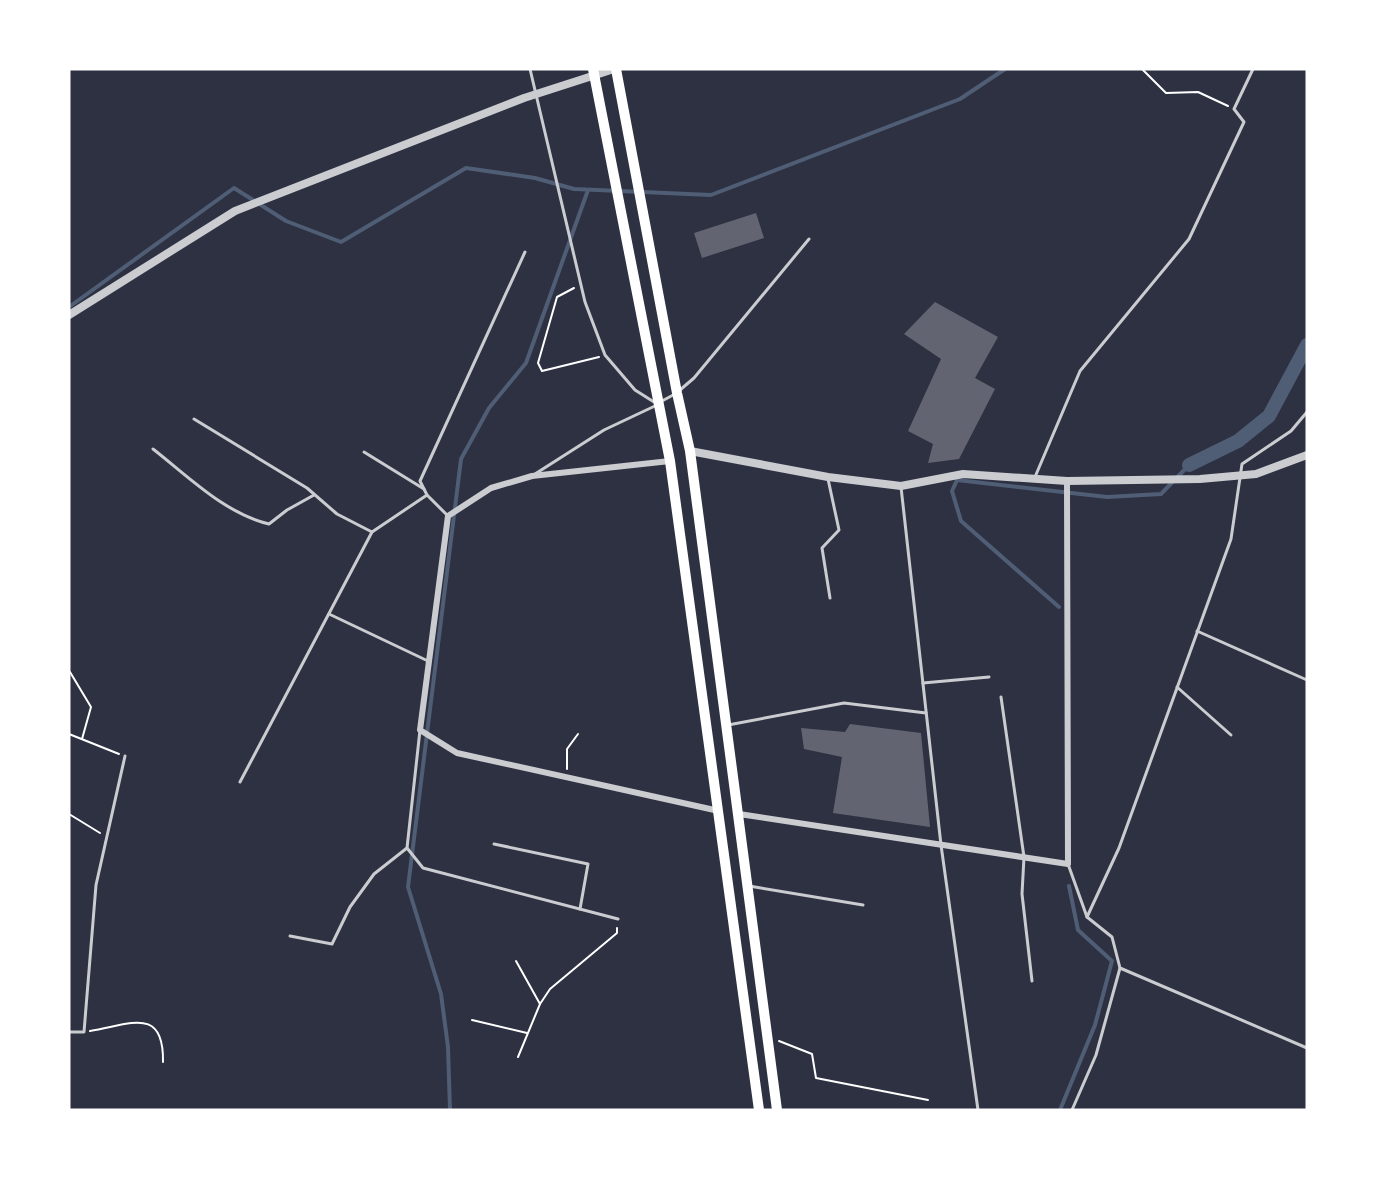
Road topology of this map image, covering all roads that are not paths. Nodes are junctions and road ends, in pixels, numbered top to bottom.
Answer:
1 (530, 69) edge
2 (615, 69) edge
3 (1253, 69) edge
4 (593, 72) edge
5 (536, 94) junction
6 (809, 239) dead end
7 (525, 252) dead end
8 (69, 315) edge
9 (677, 393) junction
10 (658, 404) junction
11 (1307, 412) edge
12 (194, 419) dead end
13 (153, 448) dead end
14 (690, 451) junction
15 (364, 452) dead end
16 (1307, 455) edge
17 (670, 461) junction
18 (1241, 475) junction
19 (532, 476) junction
20 (828, 477) junction
21 (1034, 479) junction
22 (1067, 485) junction
23 (901, 486) junction
24 (424, 489) junction
25 (314, 495) junction
26 (427, 495) junction
27 (448, 516) junction
28 (372, 532) junction
29 (830, 598) dead end
30 (329, 614) junction
31 (1197, 631) junction
32 (429, 662) junction
33 (990, 677) dead end
34 (1307, 680) edge
35 (922, 684) junction
36 (1177, 687) junction
37 (1001, 697) dead end
38 (926, 713) junction
39 (726, 726) junction
40 (420, 730) junction
41 (1231, 735) dead end
42 (124, 756) road end
43 (240, 782) dead end
44 (719, 811) junction
45 (740, 814) junction
46 (494, 844) dead end
47 (941, 845) junction
48 (408, 849) junction
49 (1024, 857) junction
50 (1068, 864) junction
51 (749, 886) junction
52 (863, 905) dead end
53 (580, 909) junction
54 (1087, 917) junction
55 (618, 919) road end
56 (290, 936) dead end
57 (1120, 968) junction
58 (1032, 981) dead end
59 (69, 1032) edge
60 (1307, 1048) edge
61 (758, 1095) junction
62 (754, 1110) edge
63 (759, 1110) edge
64 (777, 1110) edge
65 (978, 1110) edge
66 (1072, 1110) edge

1 - 5 lane
2 - 4 street
2 - 9 main road
3 - 21 lane
4 - 5 street
4 - 10 main road
5 - 8 street
5 - 10 lane
6 - 9 lane
7 - 24 lane
9 - 10 lane
9 - 14 main road
10 - 17 main road
10 - 19 lane
11 - 18 lane
12 - 25 lane
13 - 25 lane
14 - 17 main road
14 - 20 street
14 - 39 main road
15 - 24 lane
16 - 18 street
17 - 19 street
17 - 44 main road
18 - 22 street
18 - 31 lane
19 - 27 street
20 - 23 street
20 - 29 lane
21 - 22 street
21 - 23 street
22 - 50 street
23 - 35 lane
24 - 26 lane
25 - 28 lane
26 - 27 lane
26 - 28 lane
27 - 32 street
28 - 30 lane
30 - 32 lane
30 - 43 lane
31 - 34 lane
31 - 36 lane
32 - 40 street
33 - 35 lane
35 - 38 lane
36 - 41 lane
36 - 54 lane
37 - 49 lane
38 - 39 lane
38 - 47 lane
39 - 45 main road
40 - 44 street
40 - 48 lane
42 - 59 lane
44 - 61 main road
45 - 47 street
45 - 51 main road
46 - 53 lane
47 - 49 street
47 - 65 lane
48 - 53 lane
48 - 56 lane
49 - 50 street
49 - 58 lane
50 - 54 lane
51 - 52 lane
51 - 64 main road
53 - 55 lane
54 - 57 lane
57 - 60 lane
57 - 66 lane
61 - 62 lane
61 - 63 main road

